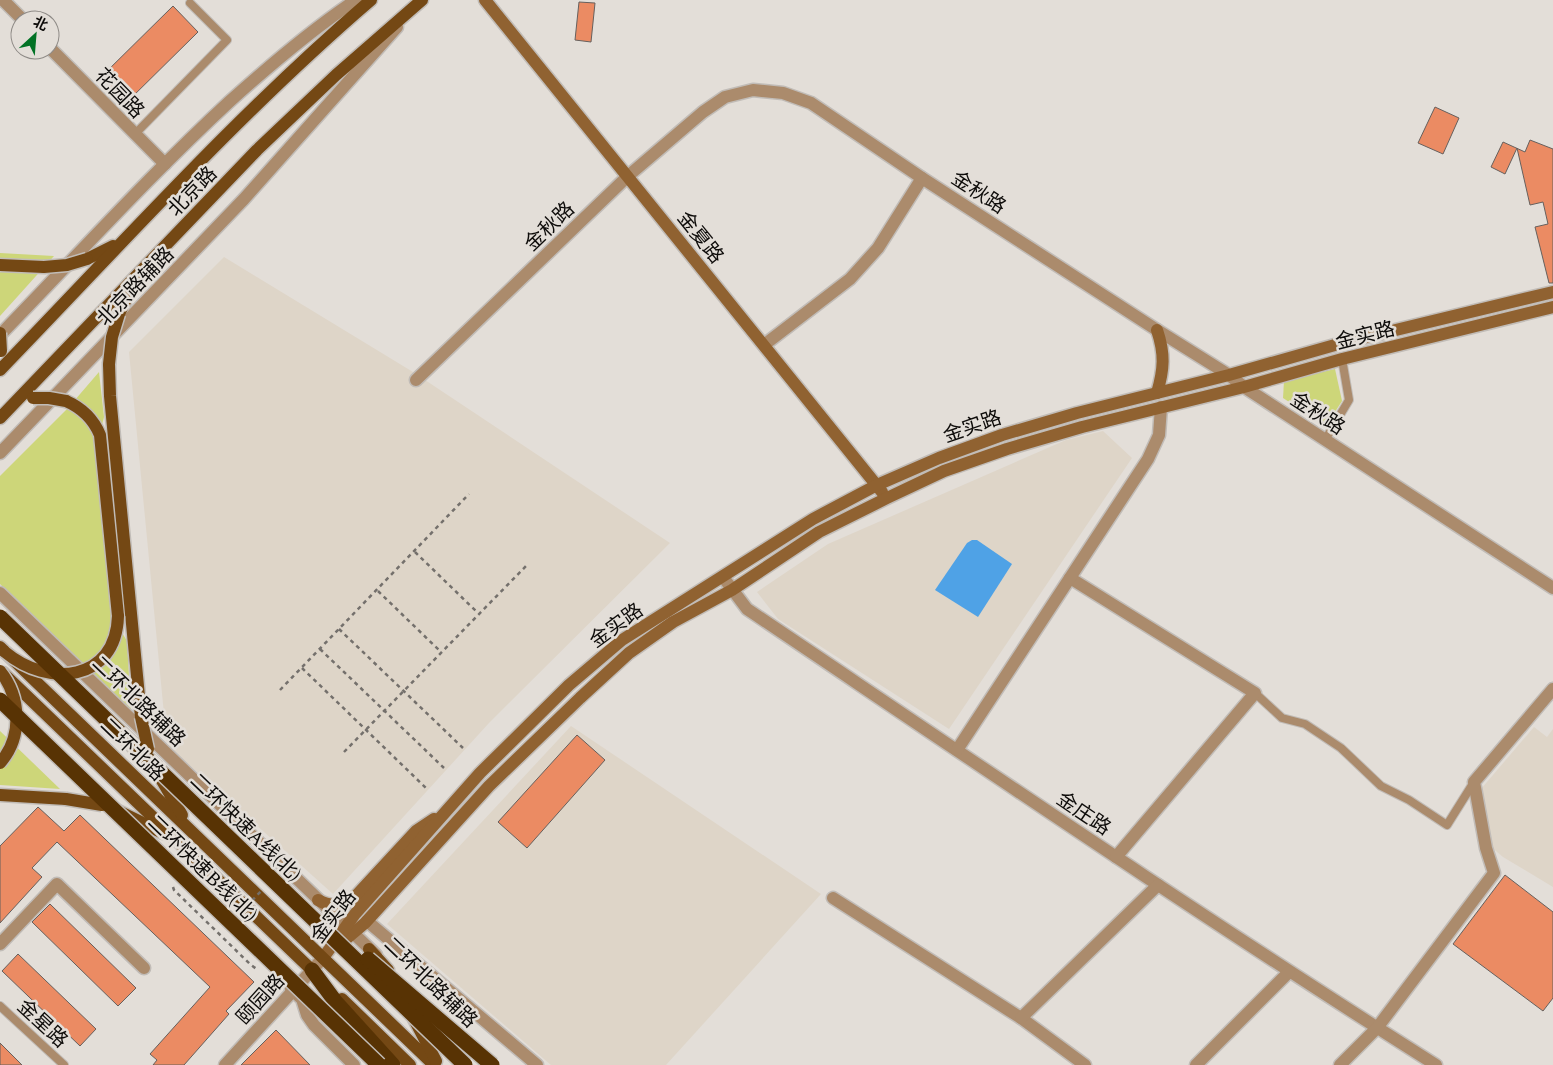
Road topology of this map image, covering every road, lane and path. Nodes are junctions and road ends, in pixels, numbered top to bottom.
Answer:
1 (3, 0) edge
2 (356, 0) edge
3 (371, 0) edge
4 (485, 0) edge
5 (190, 3) dead end
6 (418, 4) edge
7 (13, 10) edge
8 (60, 58) edge
9 (134, 134) junction
10 (165, 164) junction
11 (628, 176) junction
12 (922, 178) junction
13 (152, 212) junction
14 (176, 234) junction
15 (0, 265) edge
16 (67, 265) junction
17 (1553, 292) edge
18 (1553, 307) edge
19 (1157, 330) junction
20 (0, 334) edge
21 (764, 345) junction
22 (0, 352) edge
23 (1342, 359) junction
24 (0, 370) edge
25 (1229, 375) junction
26 (416, 380) dead end
27 (1244, 388) junction
28 (1157, 393) junction
29 (1161, 408) junction
30 (4, 414) edge
31 (1325, 440) junction
32 (0, 453) edge
33 (877, 486) junction
34 (469, 494) dead end
35 (887, 498) junction
36 (415, 552) junction
37 (528, 564) dead end
38 (723, 577) junction
39 (1070, 578) junction
40 (1553, 588) edge
41 (732, 590) junction
42 (378, 591) junction
43 (0, 593) edge
44 (479, 614) junction
45 (0, 617) edge
46 (339, 629) junction
47 (3, 649) edge
48 (320, 649) junction
49 (441, 652) junction
50 (302, 668) junction
51 (0, 670) edge
52 (1553, 689) edge
53 (280, 690) dead end
54 (403, 691) junction
55 (1255, 693) junction
56 (0, 700) edge
57 (0, 708) edge
58 (384, 710) junction
59 (366, 729) junction
60 (463, 748) dead end
61 (957, 750) junction
62 (344, 752) dead end
63 (0, 763) edge
64 (444, 768) dead end
65 (1474, 782) junction
66 (426, 788) dead end
67 (0, 795) edge
68 (447, 811) junction
69 (194, 834) junction
70 (183, 846) junction
71 (1116, 857) junction
72 (288, 865) dead end
73 (260, 868) junction
74 (281, 872) dead end
75 (267, 886) dead end
76 (1158, 886) junction
77 (174, 890) dead end
78 (833, 898) dead end
79 (318, 900) junction
80 (239, 913) dead end
81 (367, 921) junction
82 (350, 930) junction
83 (0, 944) edge
84 (369, 949) junction
85 (323, 958) junction
86 (251, 965) dead end
87 (144, 968) dead end
88 (281, 970) junction
89 (312, 970) junction
90 (1289, 972) junction
91 (298, 995) junction
92 (0, 1006) edge
93 (1021, 1018) junction
94 (1377, 1028) junction
95 (64, 1065) edge
96 (224, 1065) edge
97 (354, 1065) edge
98 (379, 1065) edge
99 (388, 1065) edge
100 (393, 1065) edge
101 (410, 1065) edge
102 (434, 1065) edge
103 (438, 1065) edge
104 (465, 1065) edge
105 (491, 1065) edge
106 (536, 1065) edge
107 (1086, 1065) edge
108 (1196, 1065) edge
109 (1340, 1065) edge
110 (1436, 1065) edge

1 - 7 street
2 - 10 street
3 - 13 main road, 北京路
4 - 11 street, 金夏路
5 - 9 lane
6 - 14 main road, 北京路
6 - 32 street, 北京路辅路
8 - 9 street, 花园路
9 - 10 street, 花园路
10 - 16 street
11 - 12 street, 金秋路
11 - 21 street, 金夏路
11 - 26 street, 金秋路
12 - 19 street, 金秋路
12 - 21 street
13 - 16 main road, bridge
13 - 24 main road, 北京路
14 - 30 main road, 北京路
14 - 69 main road, bridge
15 - 16 main road, bridge
16 - 20 street
17 - 25 street, 金实路
18 - 23 street, 金实路
19 - 25 street, 金秋路
19 - 28 street
20 - 22 main road, bridge
21 - 33 street, 金夏路
23 - 27 street, 金实路
23 - 31 lane
25 - 27 street, 金秋路
25 - 28 street, 金实路
27 - 29 street, 金实路
27 - 31 street, 金秋路
28 - 33 street, 金实路
29 - 35 street, 金实路
29 - 39 street
30 - 47 main road, bridge
31 - 40 street, 金秋路
33 - 35 street, 金夏路
33 - 38 street, 金实路
34 - 36 path
35 - 41 street, 金实路
36 - 42 path
36 - 44 path
37 - 44 path
38 - 41 street, 金庄路
38 - 68 street, 金实路
39 - 55 street
39 - 61 street
41 - 61 street, 金庄路
41 - 81 street, 金实路
42 - 46 path
42 - 49 path
43 - 79 street, 二环北路辅路
44 - 49 path
45 - 73 highway, 二环快速A线(北), bridge
46 - 48 path
46 - 54 path
47 - 69 main road, 二环北路, bridge
48 - 50 path
48 - 58 path
49 - 54 path
50 - 53 path
50 - 59 path
51 - 63 main road, bridge
51 - 70 main road, 二环北路, bridge
52 - 65 street
54 - 58 path
54 - 60 path
55 - 65 lane
55 - 71 street
56 - 88 highway, 二环快速B线(北), bridge
57 - 91 street
58 - 59 path
58 - 64 path
59 - 62 path
59 - 66 path
61 - 71 street, 金庄路
65 - 94 street
67 - 70 main road, bridge
68 - 79 street
68 - 82 street, 金实路
69 - 85 main road, 二环北路
70 - 89 main road, 二环北路
71 - 76 street, 金庄路
72 - 74 path, bridge
73 - 104 highway, 二环快速A线(北), bridge
73 - 105 highway, bridge
75 - 80 path, bridge
76 - 90 street, 金庄路
76 - 93 street
77 - 86 path
78 - 93 street
79 - 82 street, 二环北路辅路
81 - 82 street, 金实路
81 - 106 street
82 - 84 street, 二环北路辅路
82 - 85 street, 金实路
83 - 87 street
84 - 103 main road
84 - 105 street, 二环北路辅路
85 - 89 street, 颐园路
85 - 102 main road, 二环北路
88 - 98 highway, 二环快速B线(北), bridge
88 - 99 highway, bridge
89 - 91 street, 颐园路
89 - 100 highway
89 - 101 main road, 二环北路
90 - 94 street, 金庄路
90 - 108 street
91 - 96 street, 颐园路
91 - 97 street
91 - 100 main road
92 - 95 lane, 金星路
93 - 107 street
94 - 109 street
94 - 110 street, 金庄路

